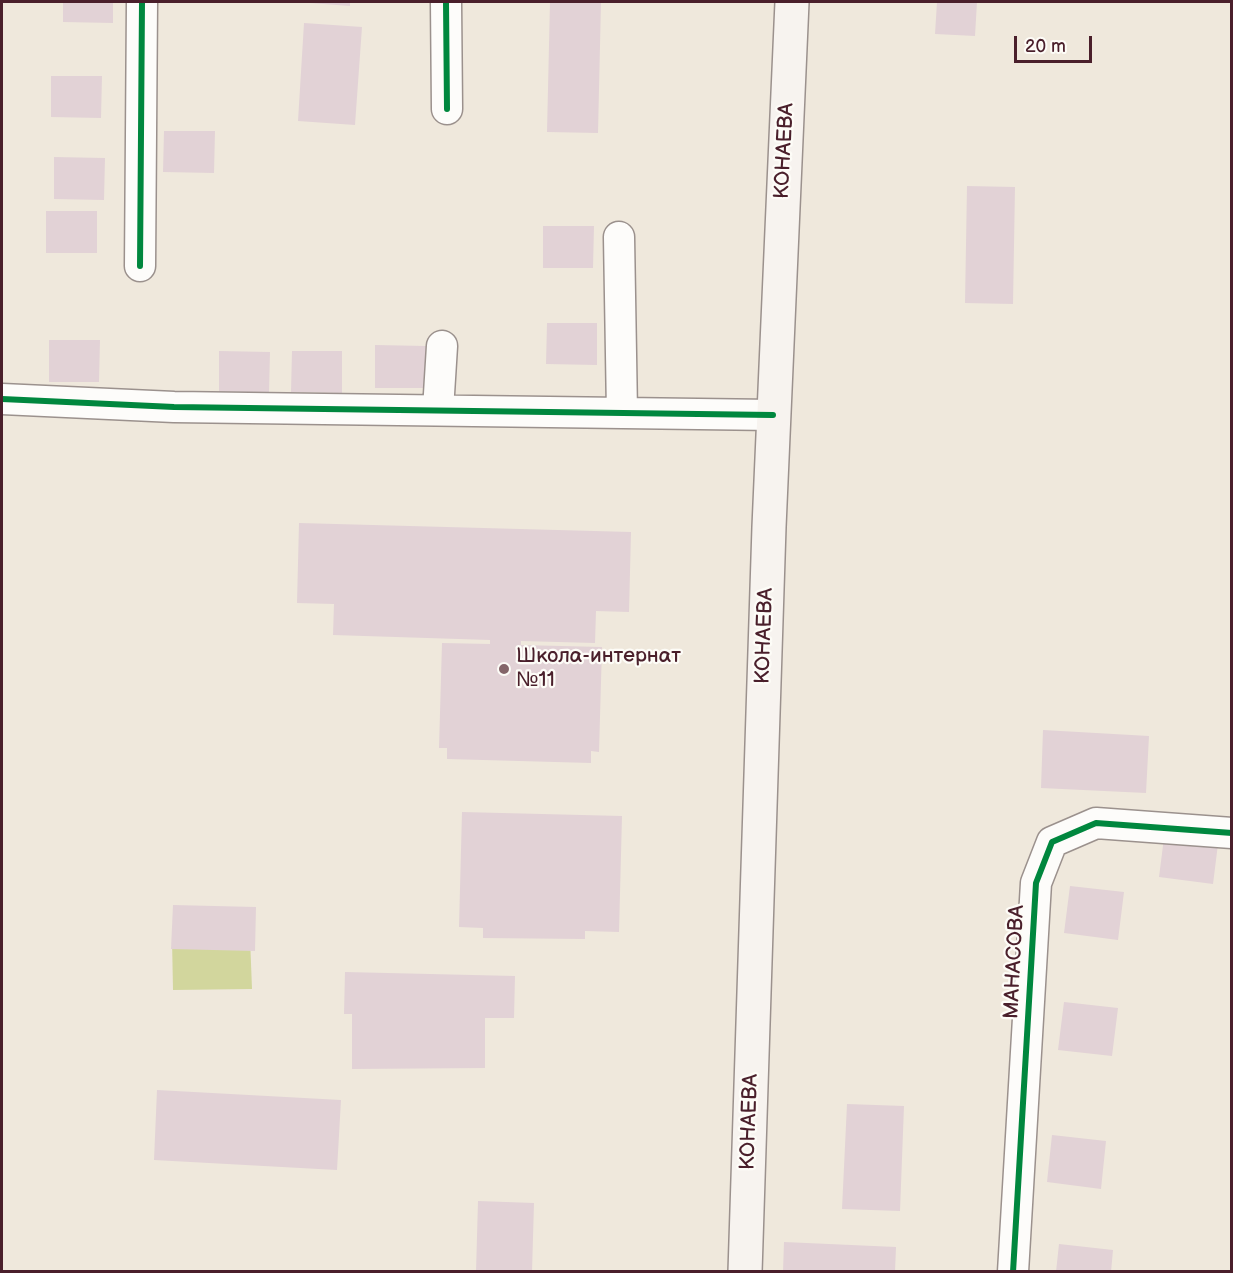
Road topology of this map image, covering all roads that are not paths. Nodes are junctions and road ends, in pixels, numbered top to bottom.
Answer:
1 (142, 2) edge
2 (446, 2) edge
3 (792, 2) edge
4 (447, 109) dead end
5 (620, 237) dead end
6 (141, 266) dead end
7 (442, 346) dead end
8 (2, 399) edge
9 (438, 410) junction
10 (622, 413) junction
11 (773, 415) junction
12 (1232, 832) edge
13 (746, 1272) edge
14 (1013, 1272) edge

1 - 6 street
2 - 4 street
3 - 11 main road, КОНАЕВА
5 - 10 street
7 - 9 street
8 - 9 street
9 - 10 street
10 - 11 street
11 - 13 main road, КОНАЕВА
12 - 14 street, МАНАСОВА

